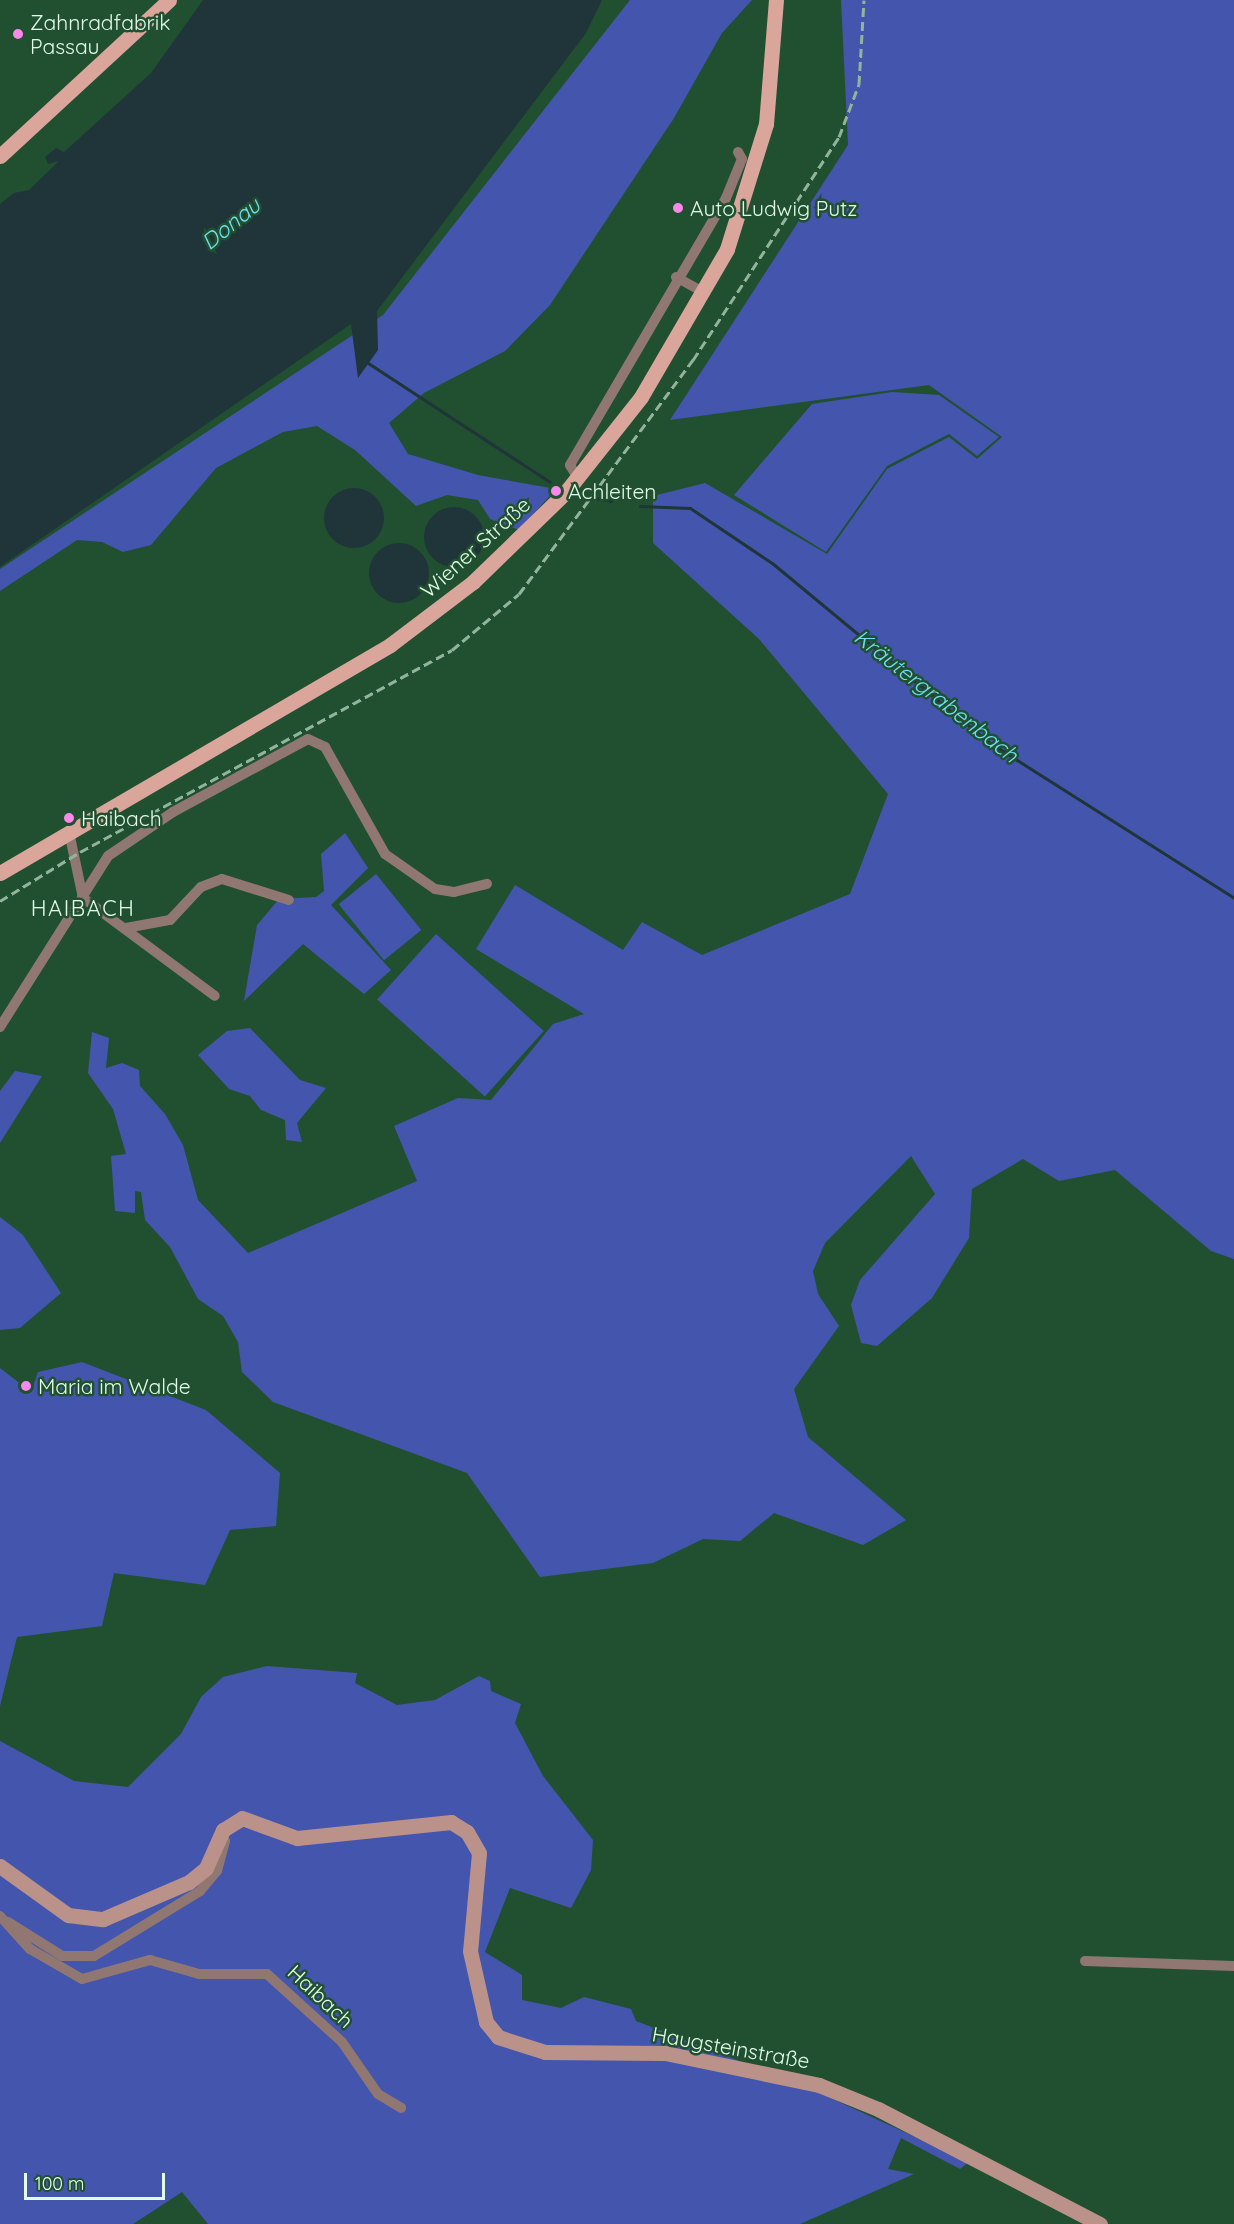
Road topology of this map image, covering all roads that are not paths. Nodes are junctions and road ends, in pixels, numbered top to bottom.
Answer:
1 (169, 0) edge
2 (776, 0) edge
3 (738, 152) dead end
4 (0, 156) edge
5 (726, 198) junction
6 (744, 206) junction
7 (676, 277) junction
8 (705, 293) junction
9 (578, 478) junction
10 (69, 832) junction
11 (0, 873) edge
12 (487, 884) dead end
13 (83, 898) junction
14 (289, 900) dead end
15 (126, 927) junction
16 (215, 996) dead end
17 (0, 1027) edge
18 (219, 1839) junction
19 (0, 1866) edge
20 (4, 1919) edge
21 (1085, 1961) dead end
22 (1234, 1966) edge
23 (401, 2108) dead end
24 (1100, 2224) edge

1 - 4 main road
2 - 6 main road, Wiener Straße
3 - 5 street
5 - 6 street
5 - 7 street
6 - 8 main road, Wiener Straße
7 - 8 street
7 - 9 street
8 - 9 main road, Wiener Straße
9 - 10 main road, Wiener Straße
10 - 11 main road, Wiener Straße
10 - 13 street
12 - 13 street
13 - 15 street
13 - 17 street
14 - 15 street
15 - 16 street
18 - 19 main road, Haugsteinstraße
18 - 20 street
18 - 24 main road, Haugsteinstraße
20 - 23 street, Haibach
21 - 22 street

